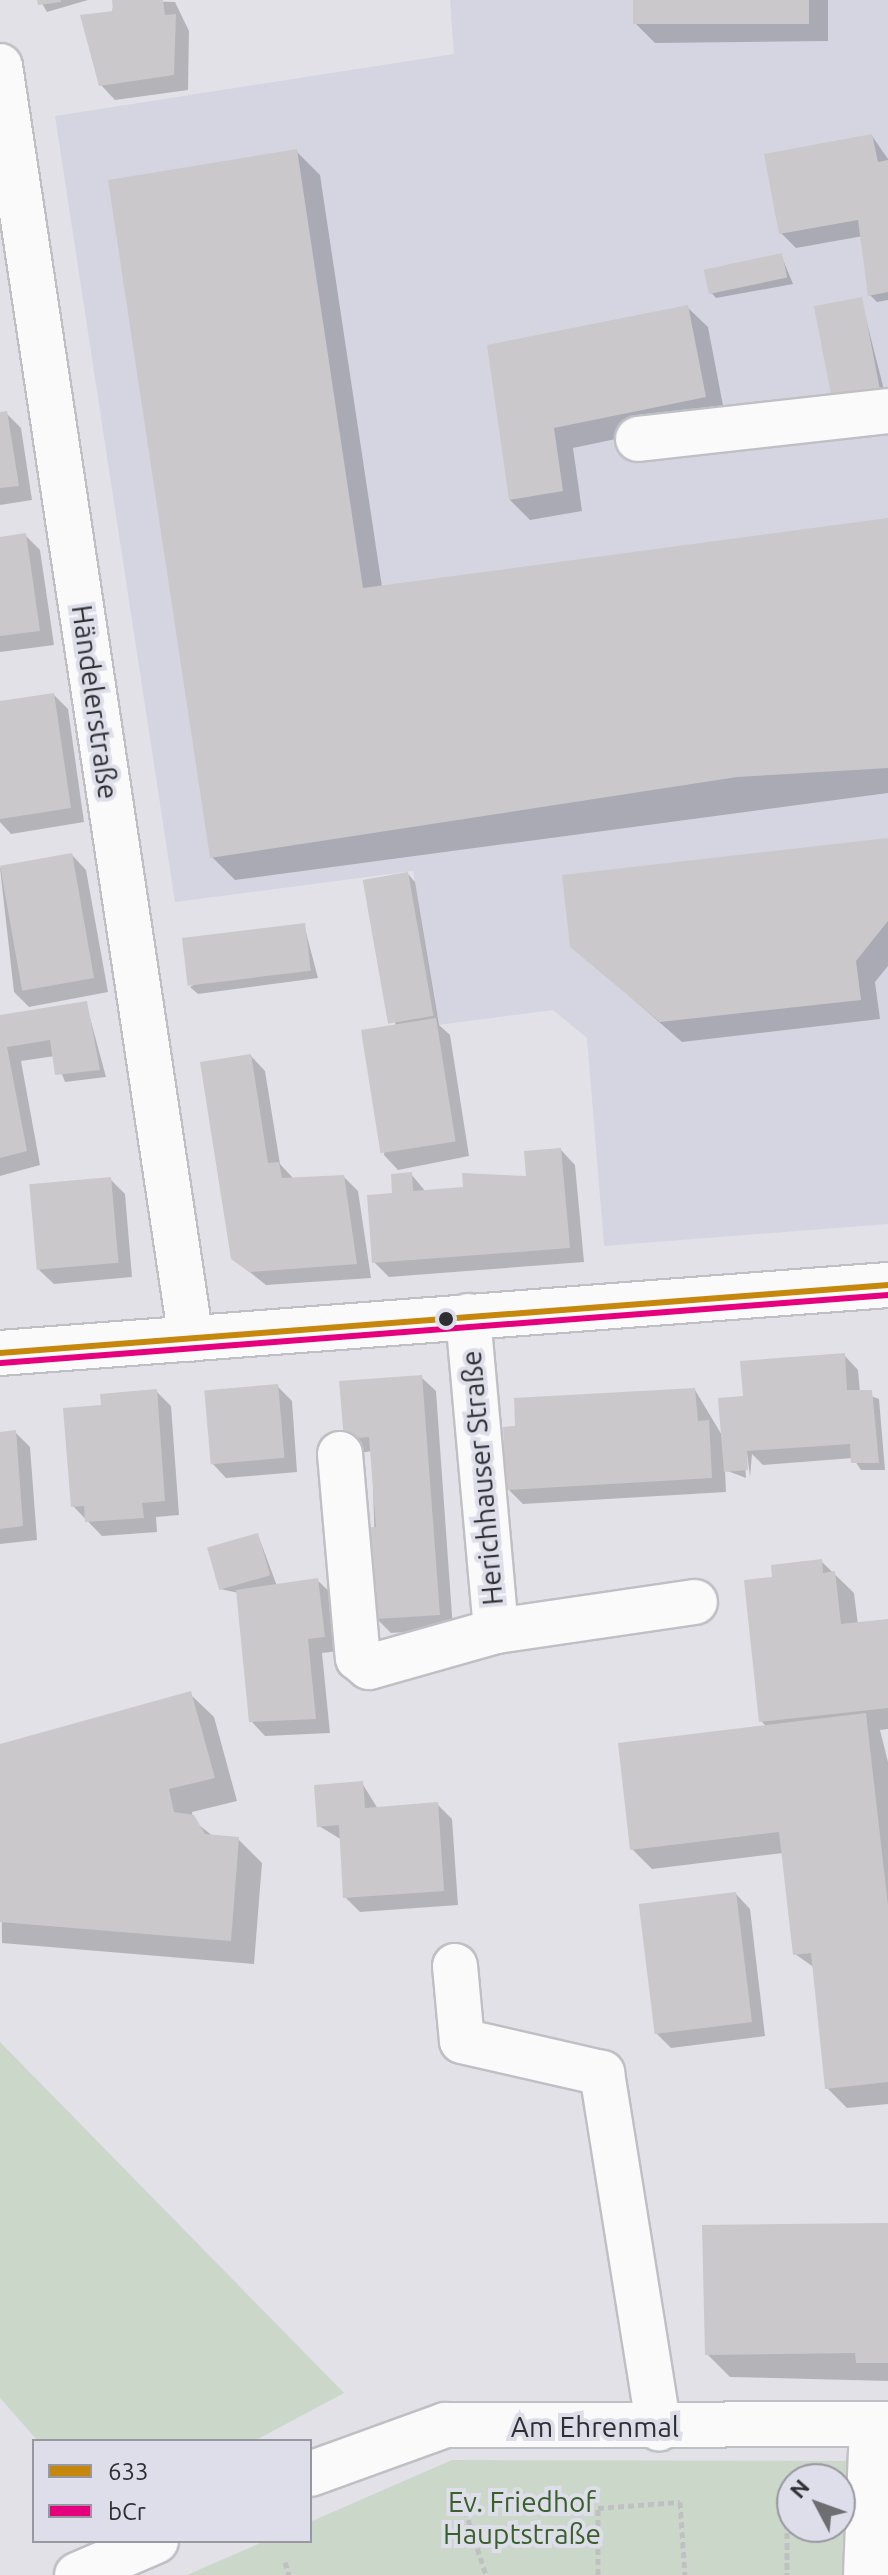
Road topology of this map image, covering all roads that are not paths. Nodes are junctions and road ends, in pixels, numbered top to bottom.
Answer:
1 (0, 66) edge
2 (888, 411) edge
3 (638, 439) dead end
4 (888, 1285) edge
5 (468, 1316) junction
6 (191, 1339) junction
7 (0, 1353) edge
8 (340, 1454) dead end
9 (695, 1602) dead end
10 (496, 1631) junction
11 (455, 1966) dead end
12 (880, 2425) edge
13 (659, 2428) junction
14 (312, 2473) edge
15 (151, 2543) edge
16 (77, 2575) edge
17 (866, 2575) edge

1 - 6 street, Händelerstraße
2 - 3 street
4 - 5 street, Herichhauser Straße
5 - 6 street, Herichhauser Straße
5 - 10 street, Herichhauser Straße
6 - 7 street, Herichhauser Straße
8 - 10 street
9 - 10 street, Herichhauser Straße
11 - 13 street
12 - 13 street, Am Ehrenmal
12 - 17 street
13 - 14 street, Am Ehrenmal
15 - 16 street

